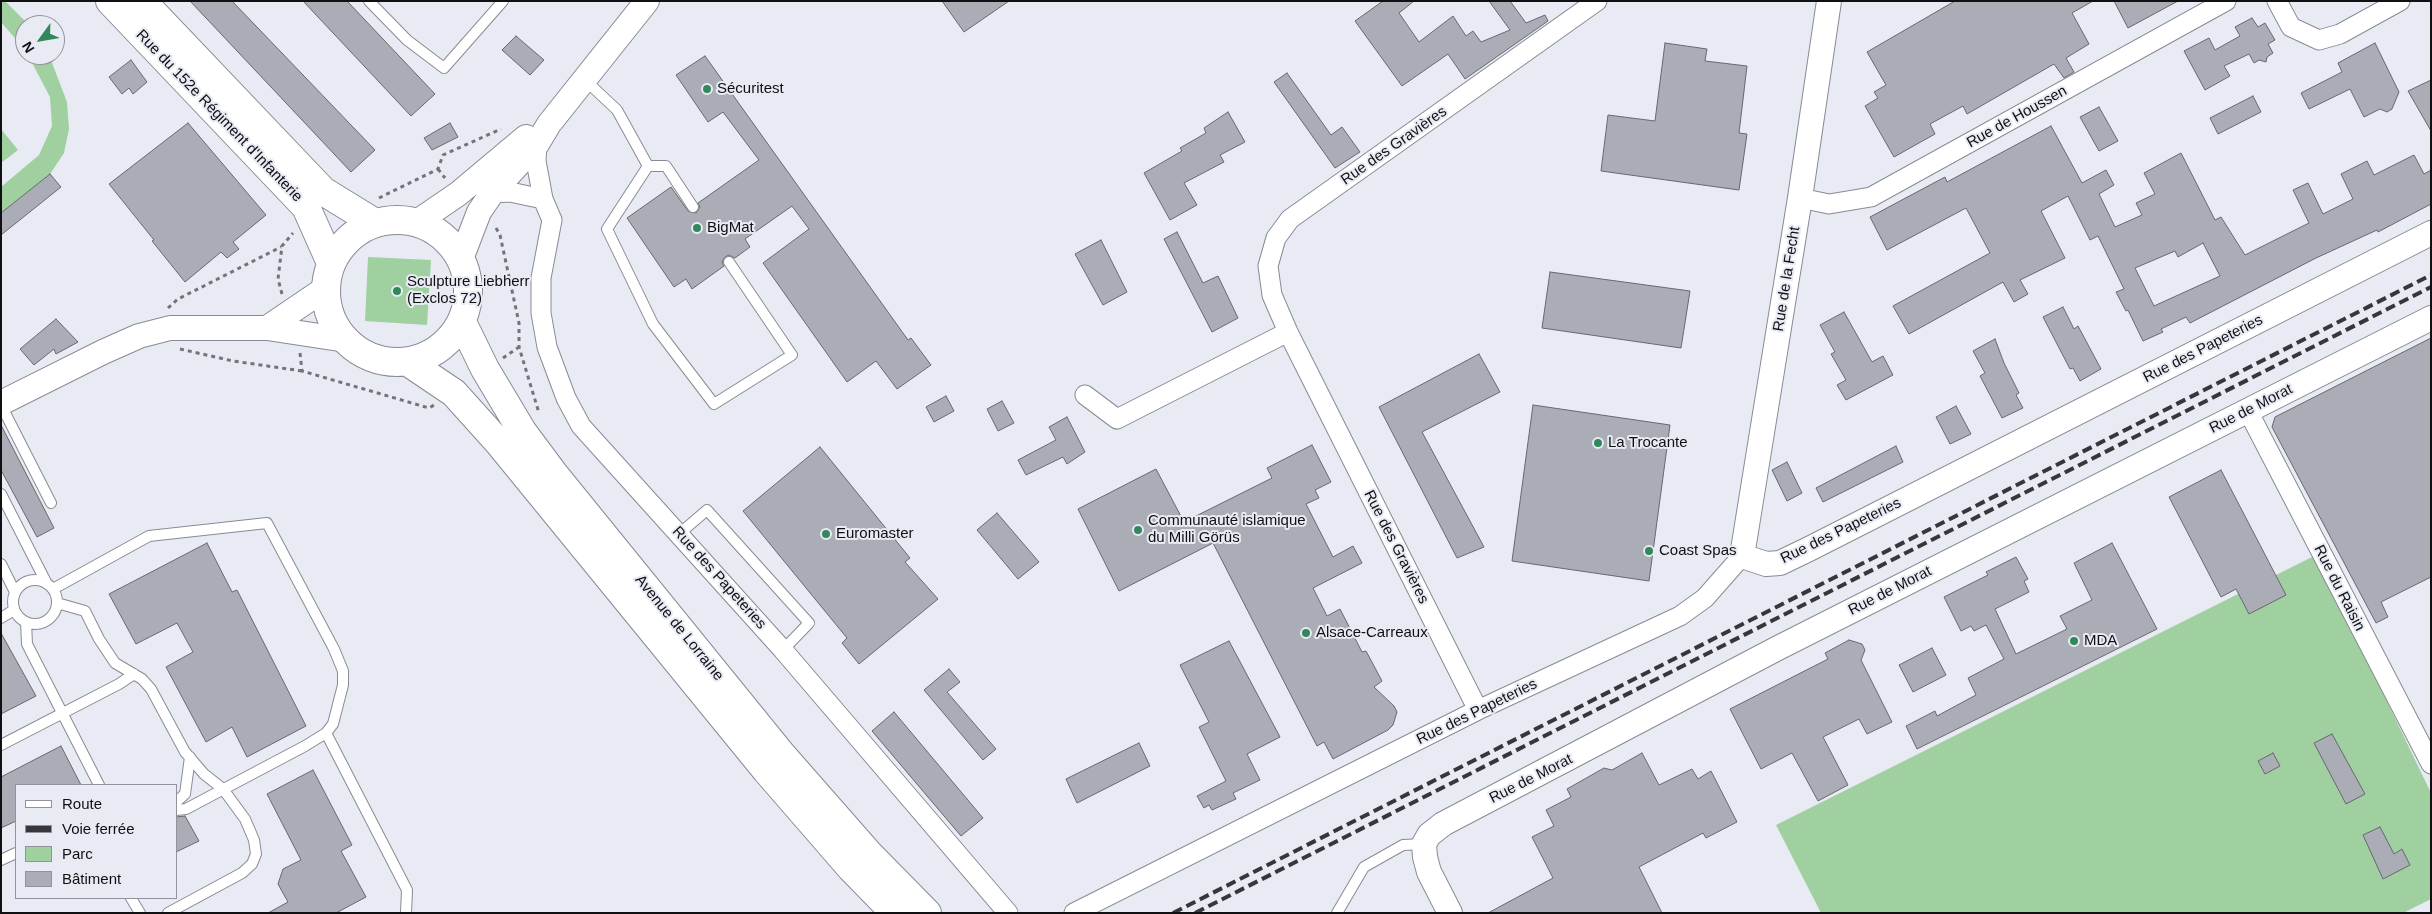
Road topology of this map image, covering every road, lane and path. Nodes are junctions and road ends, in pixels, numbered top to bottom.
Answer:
1 (110, 1) edge
2 (142, 1) edge
3 (370, 1) edge
4 (502, 1) edge
5 (647, 1) edge
6 (1598, 1) edge
7 (1829, 1) edge
8 (2226, 1) edge
9 (2277, 1) edge
10 (2400, 1) edge
11 (584, 79) junction
12 (549, 124) junction
13 (508, 126) dead end
14 (537, 144) junction
15 (648, 166) junction
16 (458, 194) junction
17 (1800, 198) junction
18 (543, 199) junction
19 (485, 202) junction
20 (693, 206) dead end
21 (417, 222) junction
22 (375, 223) junction
23 (2431, 234) edge
24 (282, 246) dead end
25 (461, 259) junction
26 (729, 262) dead end
27 (329, 276) junction
28 (2431, 318) edge
29 (167, 320) junction
30 (462, 322) junction
31 (267, 328) junction
32 (1288, 332) junction
33 (346, 340) junction
34 (519, 347) dead end
35 (408, 362) junction
36 (302, 371) dead end
37 (1085, 395) dead end
38 (1, 404) edge
39 (2248, 411) junction
40 (1, 494) edge
41 (51, 503) dead end
42 (679, 534) junction
43 (1742, 556) junction
44 (1, 564) edge
45 (50, 586) junction
46 (15, 592) junction
47 (57, 603) junction
48 (14, 610) junction
49 (1, 618) edge
50 (26, 622) junction
51 (783, 650) junction
52 (134, 674) junction
53 (1478, 710) junction
54 (62, 713) junction
55 (326, 733) junction
56 (1, 745) edge
57 (190, 757) junction
58 (2431, 764) edge
59 (99, 784) edge
60 (223, 788) junction
61 (178, 800) edge
62 (178, 810) edge
63 (1424, 844) junction
64 (15, 853) edge
65 (1, 860) edge
66 (132, 899) edge
67 (140, 913) edge
68 (168, 913) edge
69 (406, 913) edge
70 (896, 913) edge
71 (927, 913) edge
72 (1008, 913) edge
73 (1074, 913) edge
74 (1337, 913) edge
75 (1450, 913) edge

1 - 27 main road, Rue du 152e Régiment d'Infanterie
2 - 22 main road, Rue du 152e Régiment d'Infanterie
3 - 4 lane
5 - 11 street
6 - 32 street, Rue des Gravières
7 - 17 street, Rue de la Fecht
8 - 17 street, Rue de Houssen
9 - 10 street
11 - 12 street
11 - 15 lane
12 - 14 street
12 - 16 street
13 - 16 path
14 - 18 street, Rue des Papeteries
14 - 19 street
15 - 20 lane
15 - 26 lane
16 - 21 street
17 - 43 street, Rue de la Fecht
18 - 19 street
18 - 42 street, Rue des Papeteries
19 - 25 street
19 - 34 path
21 - 22 main road
21 - 25 main road
22 - 27 main road
23 - 43 street, Rue des Papeteries
24 - 29 path
25 - 30 main road
27 - 31 street
27 - 33 main road
28 - 39 street, Rue de Morat
29 - 31 street
29 - 36 path
29 - 38 street
30 - 35 main road
30 - 71 main road, Avenue de Lorraine
31 - 33 street
32 - 37 street
32 - 53 street, Rue des Gravières
33 - 35 main road
35 - 70 main road, Avenue de Lorraine
38 - 41 lane
39 - 58 street, Rue du Raisin
39 - 63 street, Rue de Morat
40 - 45 lane
42 - 51 street, Rue des Papeteries
42 - 51 lane
43 - 53 street, Rue des Papeteries
44 - 46 lane
45 - 46 lane
45 - 47 lane
45 - 55 lane
46 - 48 lane
47 - 50 lane
47 - 52 lane
48 - 49 lane
48 - 50 lane
50 - 54 lane
51 - 72 street, Rue des Papeteries
52 - 54 lane
52 - 57 lane
53 - 73 street, Rue des Papeteries
54 - 56 lane
54 - 59 lane
55 - 60 lane
55 - 69 lane
57 - 60 lane
57 - 61 lane
60 - 62 lane
60 - 68 lane
63 - 74 lane
63 - 75 street
64 - 65 lane
66 - 67 lane

